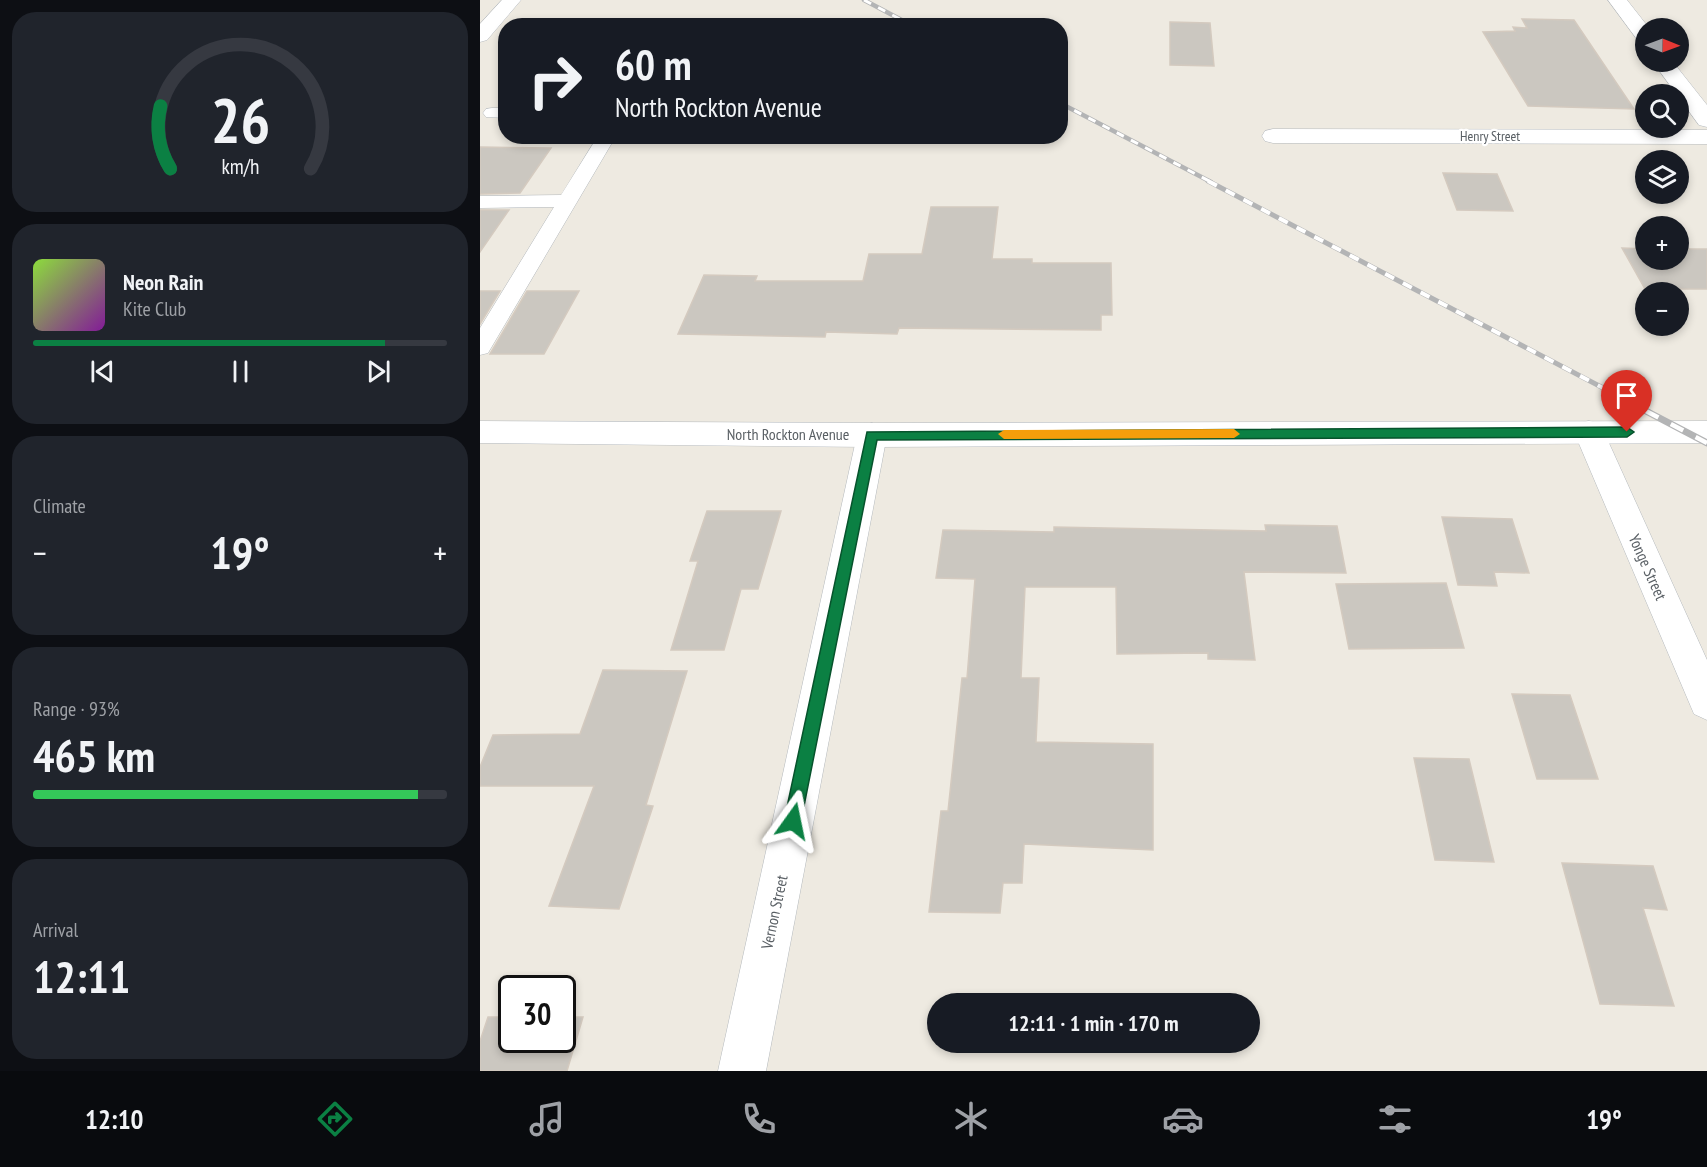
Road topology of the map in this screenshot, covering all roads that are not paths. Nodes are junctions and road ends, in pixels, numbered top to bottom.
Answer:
1 (512, 0) edge
2 (1617, 0) edge
3 (1635, 24) edge
4 (480, 36) edge
5 (1671, 72) edge
6 (1707, 120) edge
7 (1273, 136) dead end
8 (1707, 137) edge
9 (602, 144) edge
10 (567, 201) junction
11 (480, 202) edge
12 (481, 342) edge
13 (480, 432) edge
14 (1589, 432) junction
15 (1707, 432) edge
16 (872, 435) junction
17 (1707, 702) edge
18 (742, 1071) edge

1 - 4 street
2 - 3 street
5 - 6 street
7 - 8 street, Henry Street
9 - 10 lane
10 - 11 lane
10 - 12 lane
13 - 16 street, North Rockton Avenue
14 - 15 street, North Rockton Avenue
14 - 16 street, North Rockton Avenue
14 - 17 street, Yonge Street
16 - 18 street, Vernon Street

